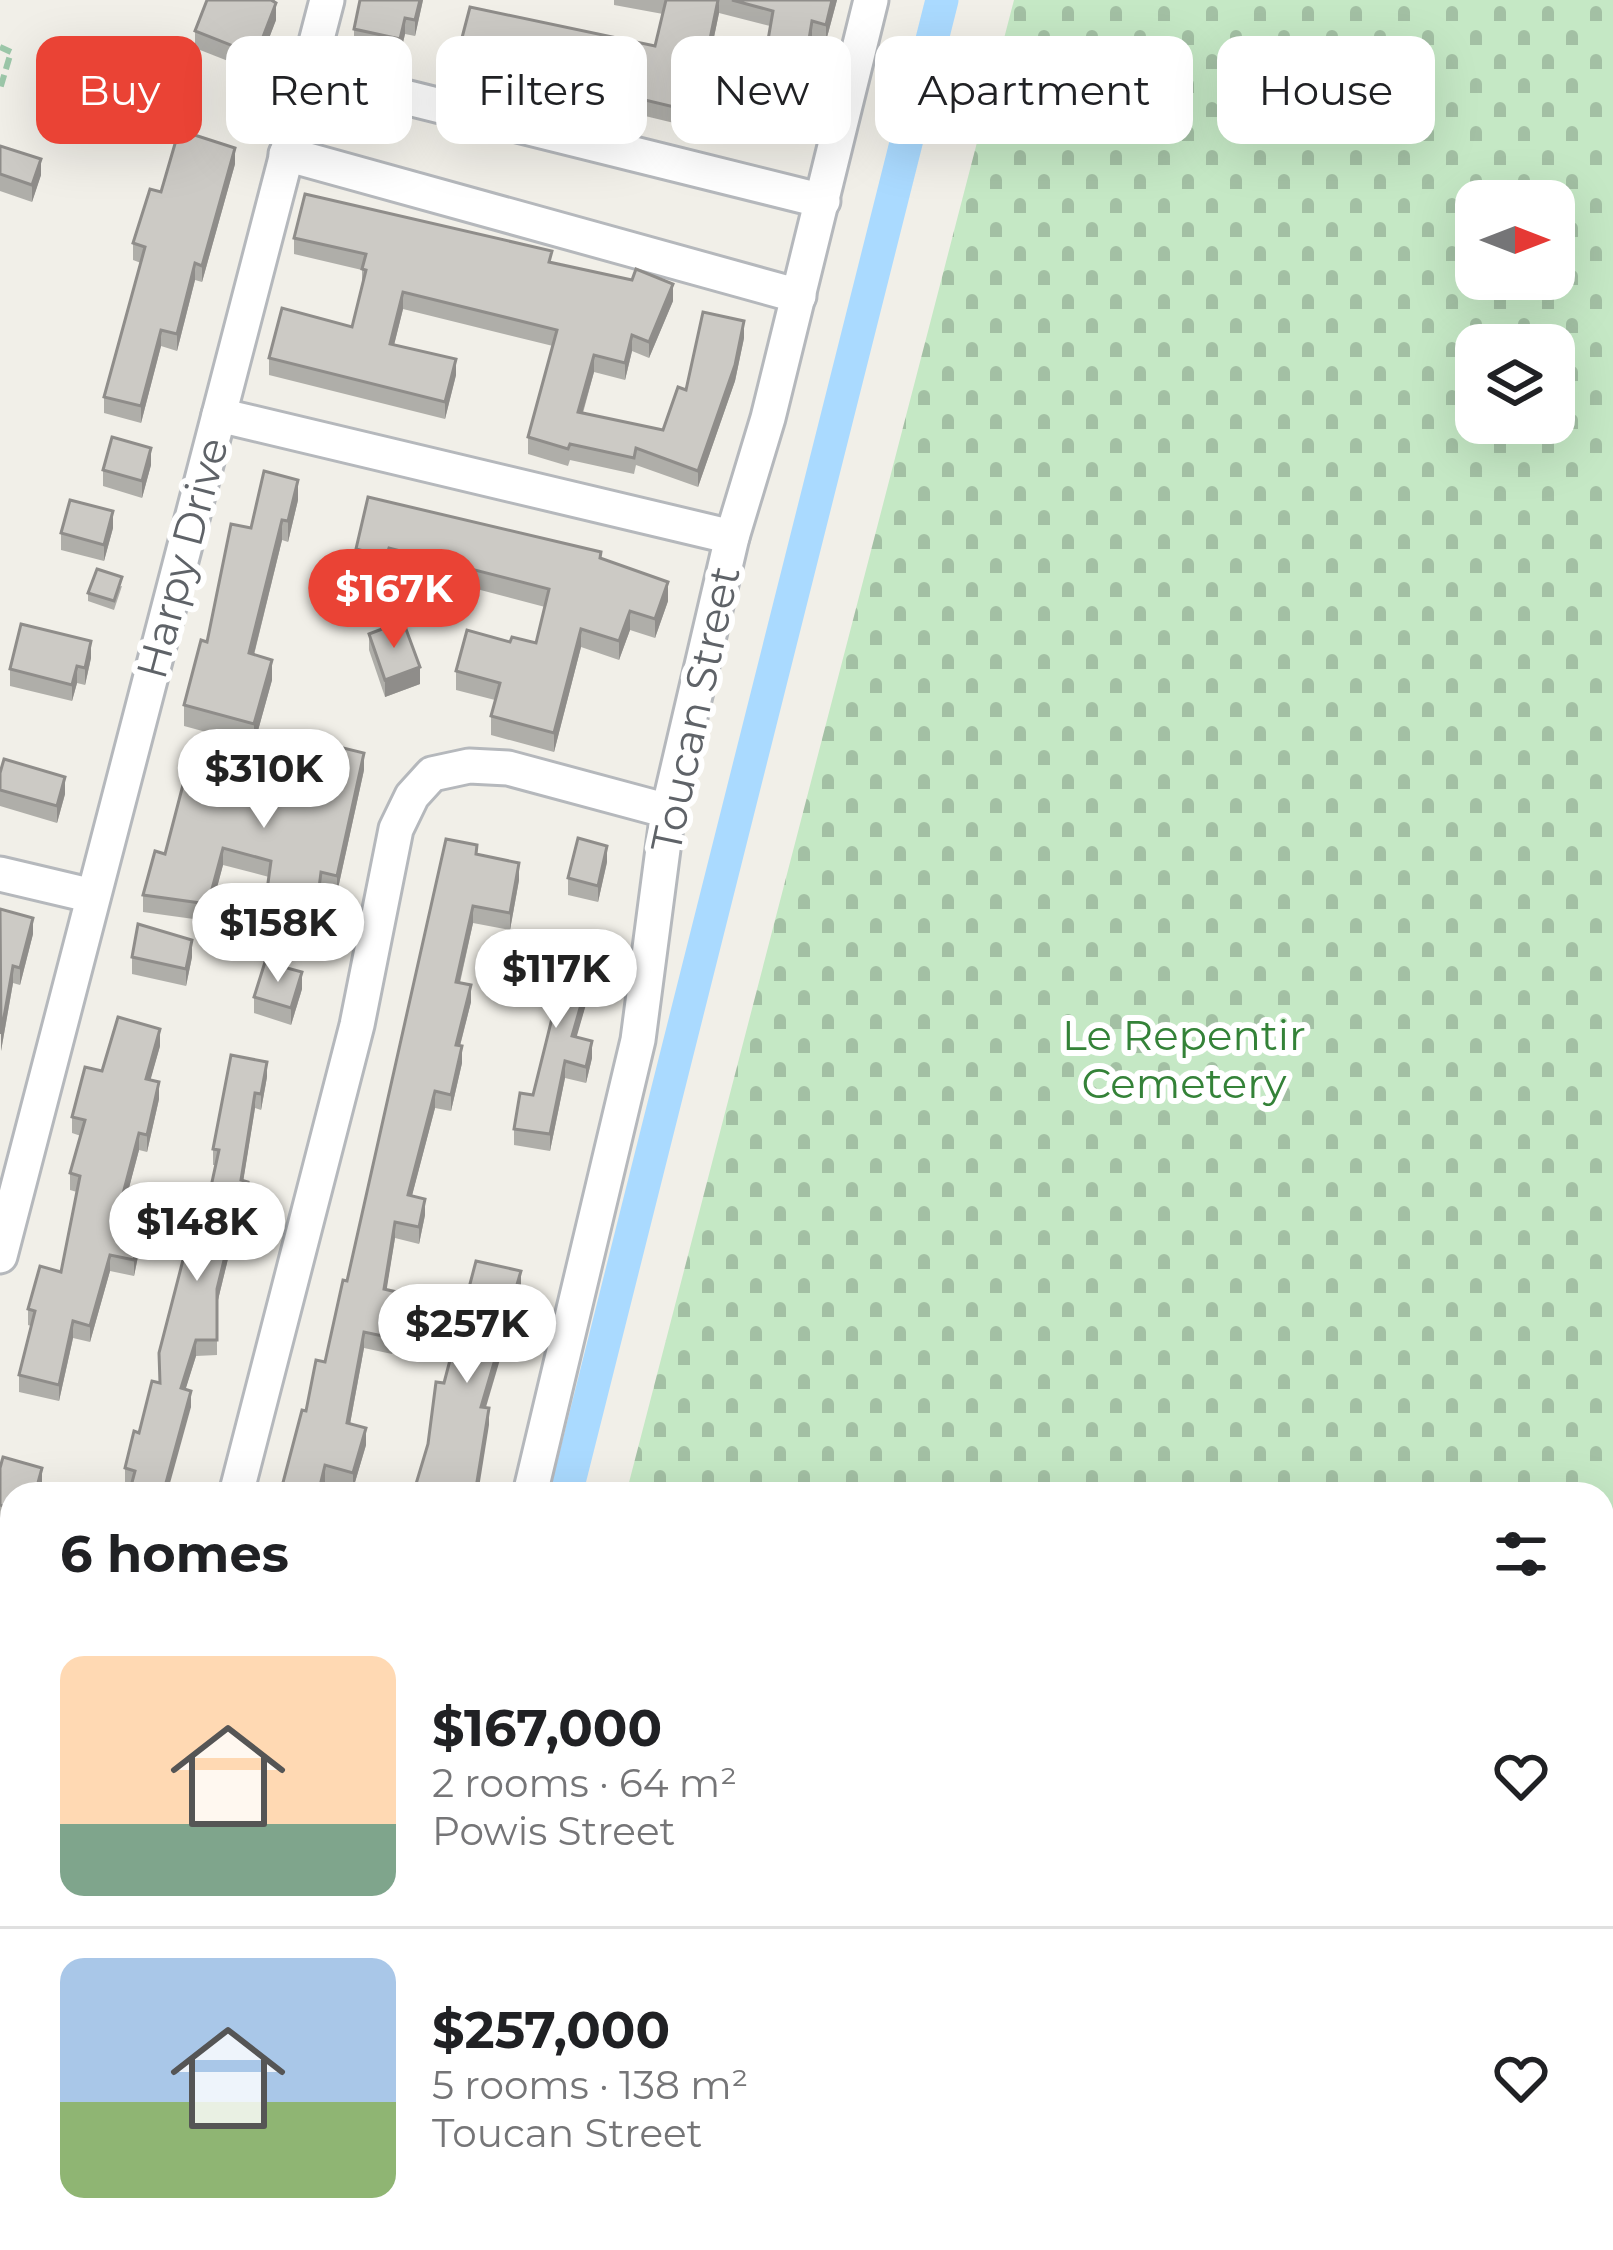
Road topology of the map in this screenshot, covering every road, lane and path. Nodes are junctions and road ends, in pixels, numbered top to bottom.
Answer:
1 (327, 0) edge
2 (871, 0) edge
3 (318, 36) edge
4 (0, 46) edge
5 (0, 89) edge
6 (412, 99) edge
7 (289, 144) edge
8 (286, 154) junction
9 (823, 201) junction
10 (799, 296) junction
11 (219, 415) junction
12 (732, 537) junction
13 (668, 811) junction
14 (0, 874) edge
15 (94, 896) junction
16 (0, 1256) edge
17 (239, 1482) edge
18 (533, 1482) edge

1 - 3 street, Harpy Drive
2 - 9 street, Toucan Street
4 - 5 path
6 - 9 street
7 - 8 street, Harpy Drive
8 - 10 street
8 - 11 street, Harpy Drive
9 - 10 street, Toucan Street
10 - 12 street, Toucan Street
11 - 12 street
11 - 15 street, Harpy Drive
12 - 13 street, Toucan Street
13 - 17 street
13 - 18 street, Toucan Street
14 - 15 street
15 - 16 street, Harpy Drive

